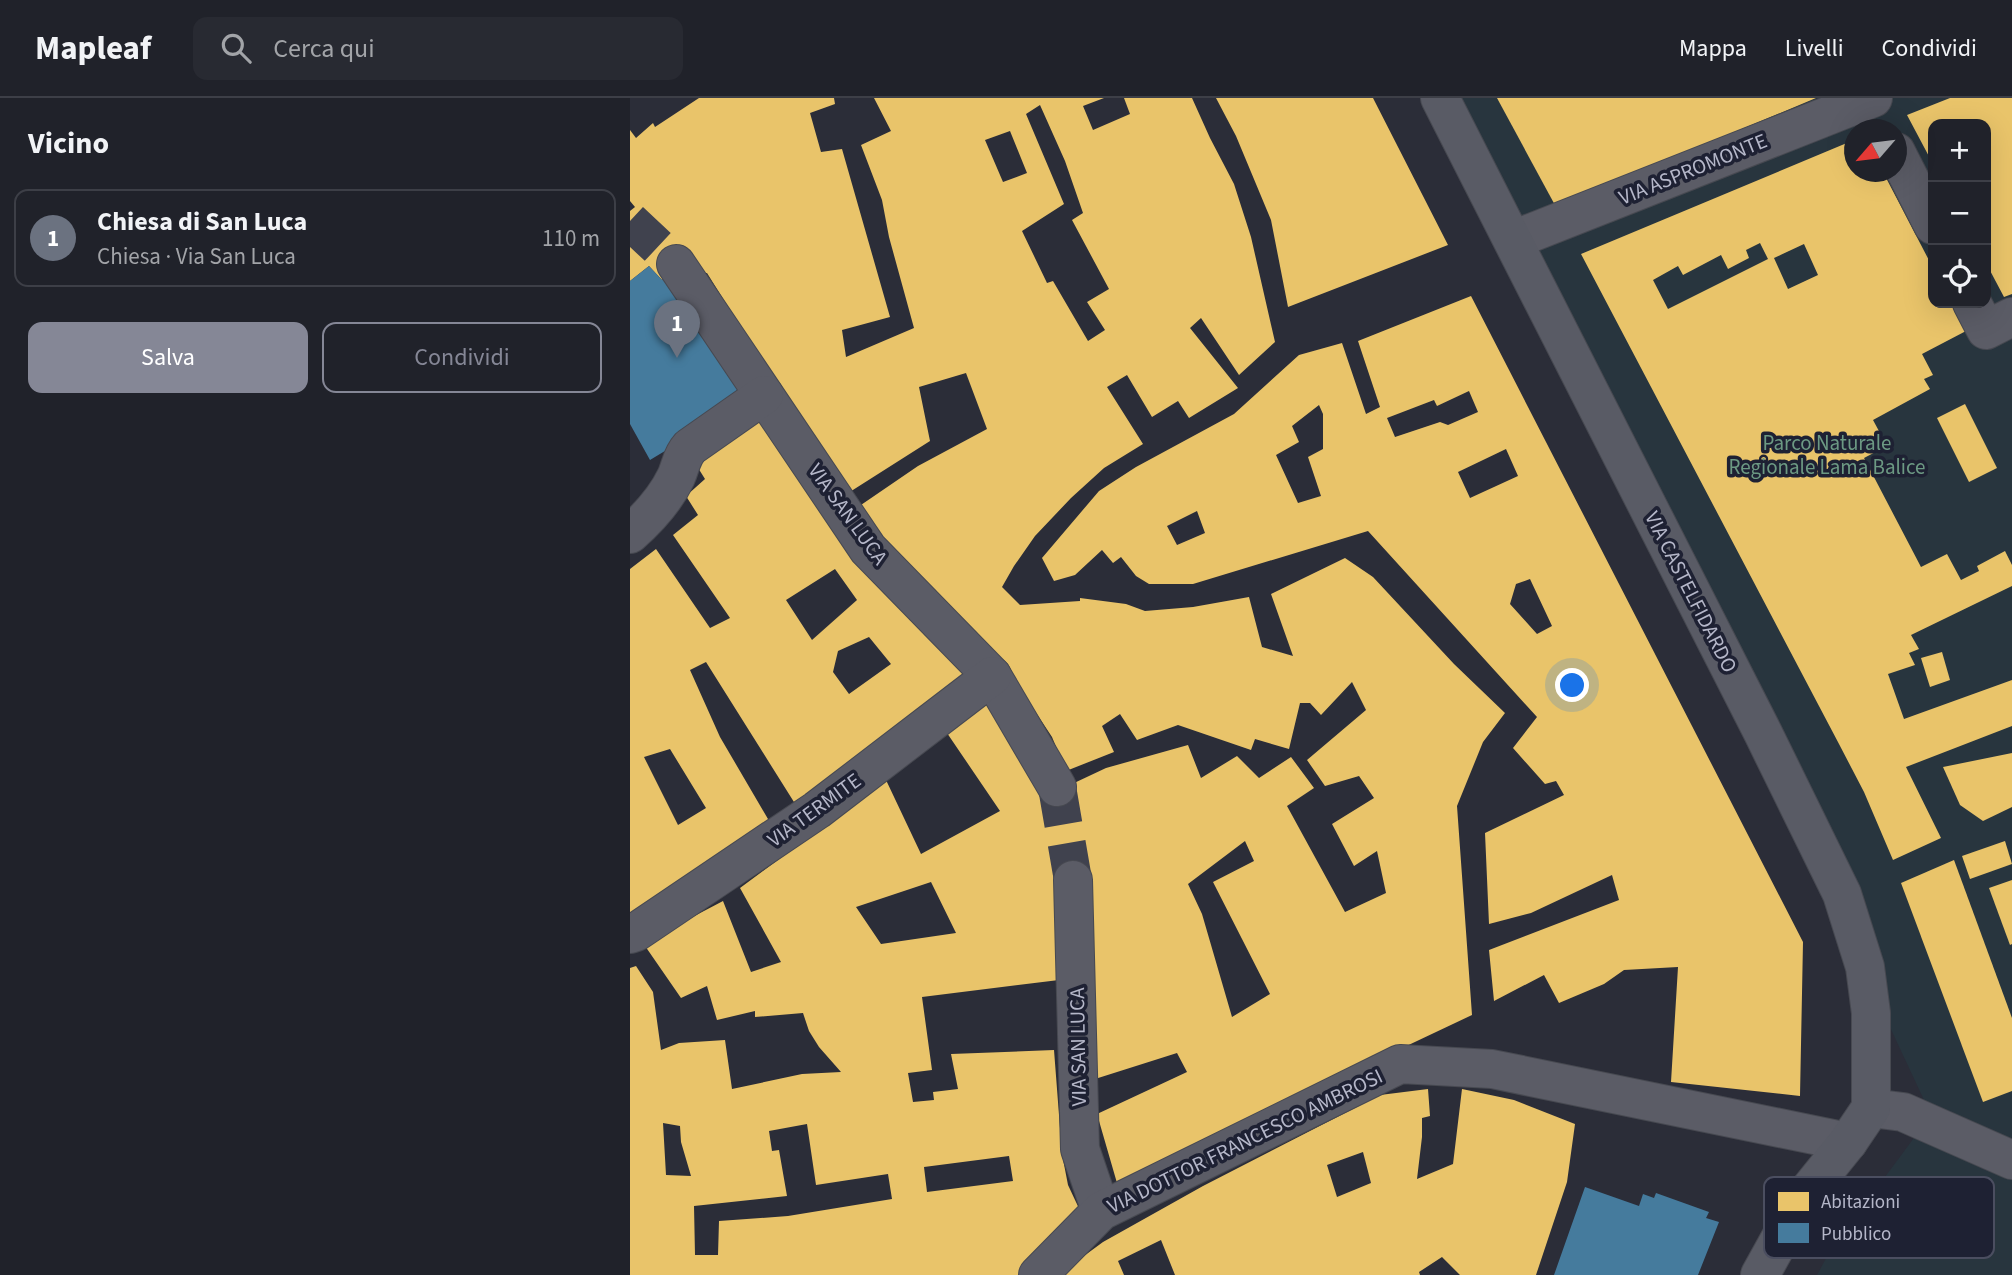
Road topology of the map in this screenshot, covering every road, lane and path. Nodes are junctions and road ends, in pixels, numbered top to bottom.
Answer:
1 (1440, 98) edge
2 (1876, 109) edge
3 (1907, 174) edge
4 (1928, 215) edge
5 (1513, 240) junction
6 (676, 264) tunnel mouth
7 (1975, 308) edge
8 (2012, 317) edge
9 (764, 395) junction
10 (630, 534) edge
11 (992, 676) junction
12 (1057, 787) tunnel mouth
13 (1073, 880) tunnel mouth
14 (630, 934) edge
15 (1887, 1110) junction
16 (1849, 1142) junction
17 (2012, 1160) edge
18 (1820, 1177) edge
19 (1101, 1211) junction
20 (1769, 1258) edge
21 (1038, 1275) edge
22 (1760, 1275) edge

1 - 5 street, VIA CASTELFIDARDO
2 - 5 street, VIA ASPROMONTE
3 - 4 street
5 - 15 street, VIA CASTELFIDARDO
6 - 9 street, VIA SAN LUCA
7 - 8 street
9 - 10 street
9 - 11 street, VIA SAN LUCA
11 - 12 street, VIA SAN LUCA
11 - 14 street, VIA TERMITE
13 - 19 street, VIA SAN LUCA
15 - 16 street
15 - 17 street
16 - 18 street
16 - 19 street, VIA DOTTOR FRANCESCO AMBROSI
19 - 21 street, VIA DOTTOR FRANCESCO AMBROSI
20 - 22 street

